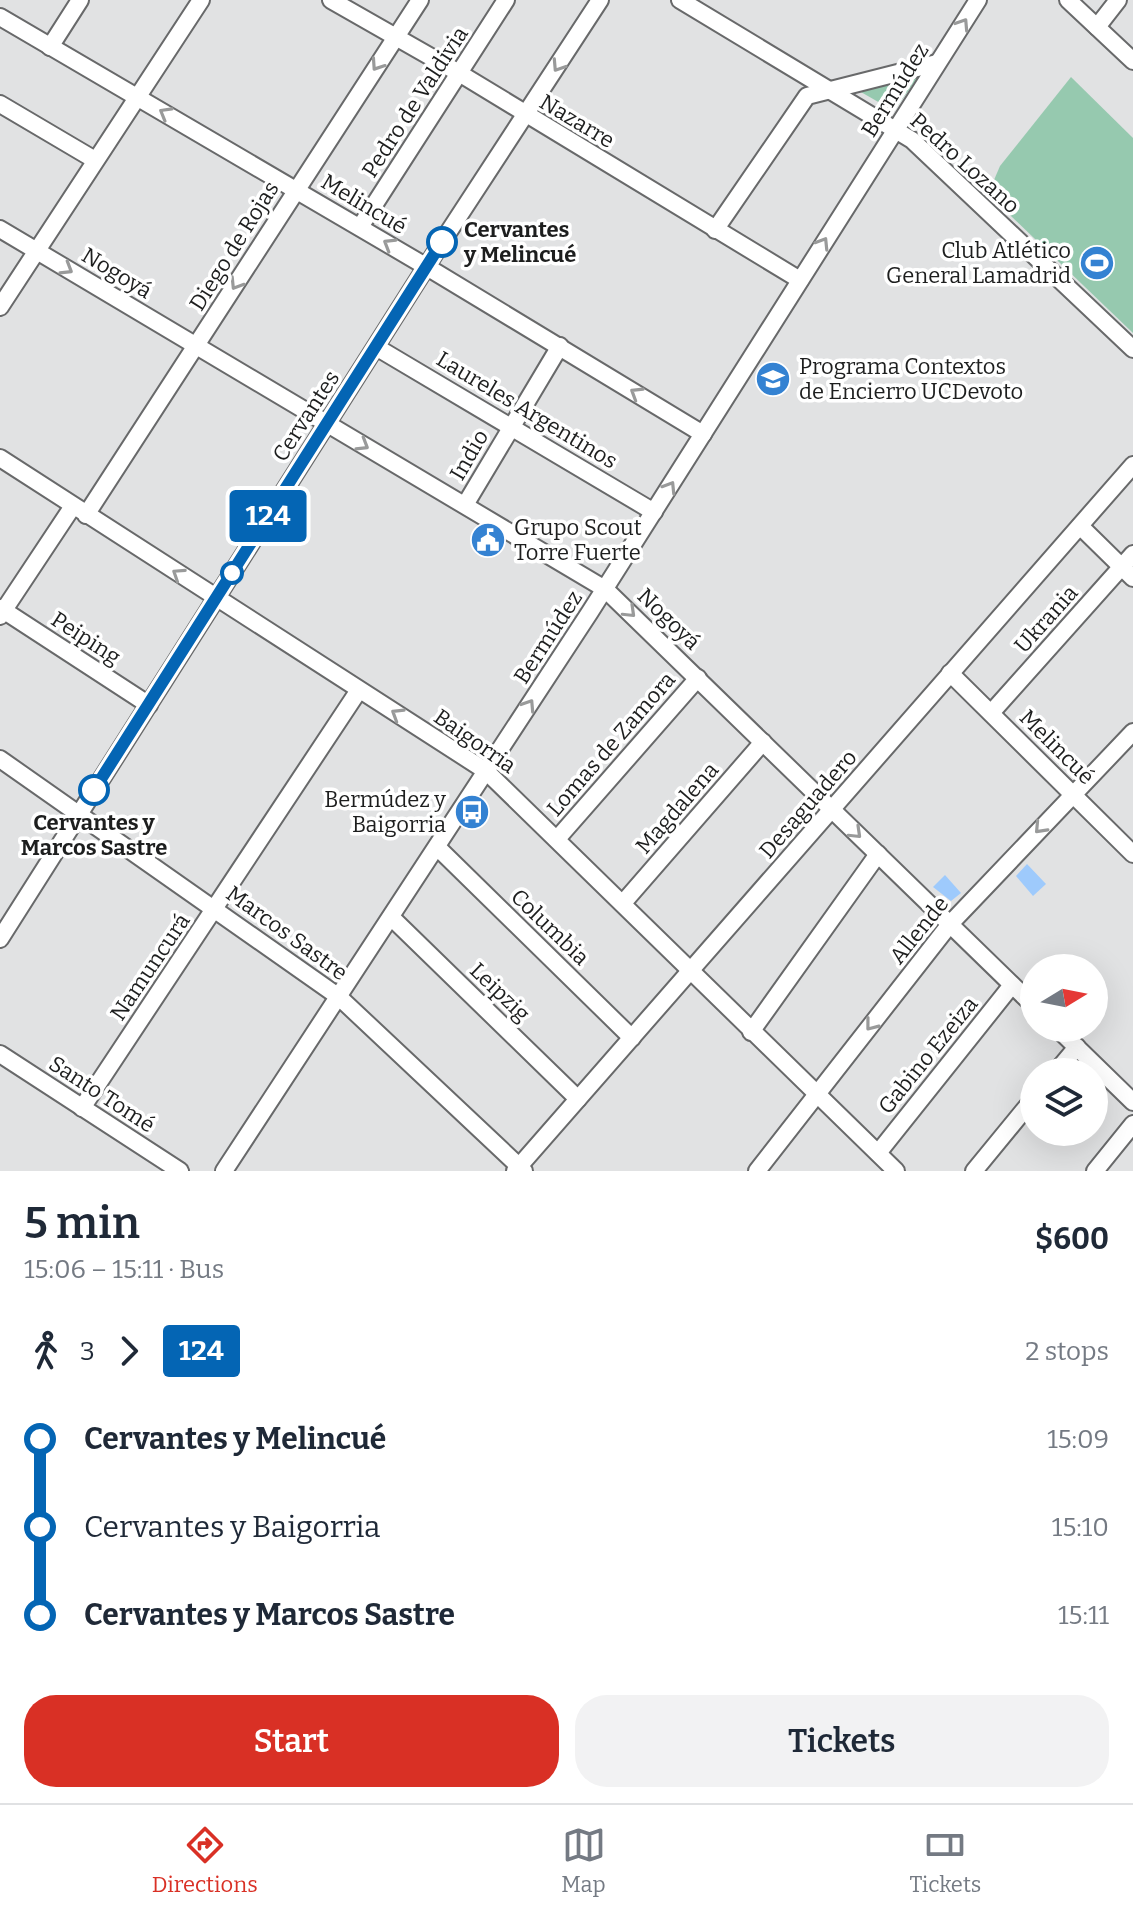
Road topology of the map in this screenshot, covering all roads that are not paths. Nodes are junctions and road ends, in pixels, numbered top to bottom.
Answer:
1 (80, 0) edge
2 (201, 0) edge
3 (331, 0) edge
4 (420, 0) edge
5 (506, 0) edge
6 (600, 0) edge
7 (680, 0) edge
8 (978, 0) edge
9 (1068, 0) edge
10 (1118, 0) edge
11 (0, 17) edge
12 (1097, 27) junction
13 (396, 38) junction
14 (50, 47) junction
15 (1133, 61) edge
16 (937, 63) junction
17 (459, 73) junction
18 (827, 90) junction
19 (136, 96) junction
20 (0, 104) edge
21 (525, 116) junction
22 (895, 129) junction
23 (95, 160) junction
24 (295, 189) junction
25 (360, 227) junction
26 (0, 229) edge
27 (715, 230) junction
28 (37, 251) junction
29 (427, 267) junction
30 (800, 280) junction
31 (0, 307) edge
32 (198, 346) junction
33 (560, 346) junction
34 (376, 347) junction
35 (1133, 349) edge
36 (327, 424) junction
37 (510, 426) junction
38 (703, 434) junction
39 (0, 458) edge
40 (1133, 465) edge
41 (465, 505) junction
42 (80, 510) junction
43 (654, 512) junction
44 (1080, 526) junction
45 (1133, 554) edge
46 (1127, 572) edge
47 (605, 589) junction
48 (216, 598) junction
49 (1, 612) edge
50 (950, 673) junction
51 (698, 678) junction
52 (359, 690) junction
53 (149, 705) junction
54 (991, 713) junction
55 (1133, 732) edge
56 (763, 742) junction
57 (0, 759) edge
58 (486, 771) junction
59 (1072, 793) junction
60 (832, 810) junction
61 (78, 815) junction
62 (557, 839) junction
63 (437, 847) junction
64 (878, 854) junction
65 (1133, 854) edge
66 (623, 903) junction
67 (215, 908) junction
68 (391, 917) junction
69 (950, 924) junction
70 (0, 939) edge
71 (691, 971) junction
72 (1012, 985) junction
73 (1020, 993) edge
74 (339, 997) junction
75 (751, 1032) junction
76 (632, 1038) junction
77 (1072, 1042) edge
78 (1077, 1047) junction
79 (0, 1054) edge
80 (1068, 1058) edge
81 (816, 1094) junction
82 (578, 1099) junction
83 (1133, 1102) edge
84 (82, 1108) junction
85 (1020, 1115) edge
86 (1133, 1124) edge
87 (878, 1153) junction
88 (519, 1169) edge
89 (180, 1171) edge
90 (224, 1171) edge
91 (757, 1171) edge
92 (896, 1171) edge
93 (974, 1171) edge
94 (1095, 1171) edge

1 - 14 street
2 - 19 street
3 - 13 street, Nazarre
4 - 13 street, Diego de Rojas
5 - 17 street, Pedro de Valdivia
6 -> 21 street, Cervantes
7 - 18 street, Pedro Lozano
16 -> 8 street, Bermúdez
9 - 12 street
10 - 12 street
11 - 14 street, Melincué
12 - 15 street
13 - 17 street, Nazarre
13 -> 24 street, Diego de Rojas
14 - 19 street, Melincué
16 - 18 street
16 - 22 street, Bermúdez
17 - 21 street, Nazarre
17 - 25 street, Pedro de Valdivia
18 - 22 street, Pedro Lozano
18 - 27 street
19 - 23 street
24 -> 19 street, Melincué
20 - 23 street
21 - 27 street, Nazarre
21 - 29 street, Cervantes
30 -> 22 street, Bermúdez
22 - 35 street, Pedro Lozano
23 - 28 street
24 - 25 street, Melincué
24 -> 32 street, Diego de Rojas
29 -> 25 street, Melincué
26 - 28 street, Nogoyá
27 - 30 street, Nazarre
28 - 31 street
28 -> 32 street, Nogoyá
29 - 33 street, Melincué
29 - 34 street, Cervantes
30 - 38 street, Bermúdez
32 - 36 street, Nogoyá
32 - 42 street, Diego de Rojas
33 - 37 street, Indio
38 -> 33 street, Melincué
34 - 36 street, Cervantes
34 - 37 street, Laureles Argentinos
36 -> 41 street, Nogoyá
36 - 48 street, Cervantes
37 - 41 street, Indio
37 - 43 street, Laureles Argentinos
43 -> 38 street, Bermúdez
39 - 42 street, Baigorria
40 - 44 street, Desaguadero
41 - 47 street, Nogoyá
48 -> 42 street, Baigorria
42 - 49 street, Diego de Rojas
43 - 47 street, Bermúdez
44 - 46 street
44 - 50 street, Desaguadero
45 - 46 street, Ukrania
46 - 54 street, Ukrania
47 -> 51 street, Nogoyá
58 -> 47 street, Bermúdez
48 - 52 street, Baigorria
48 - 53 street, Cervantes
49 - 53 street, Peiping
50 - 54 street, Melincué
50 - 60 street, Desaguadero
51 - 56 street, Nogoyá
51 - 62 street, Lomas de Zamora
58 -> 52 street, Baigorria
52 - 67 street, Namuncurá
53 - 61 street, Cervantes
54 - 59 street, Melincué
55 - 59 street, Allende
56 - 60 street, Nogoyá
56 - 66 street, Magdalena
57 - 61 street, Marcos Sastre
58 - 62 street, Baigorria
58 - 63 street, Bermúdez
59 - 65 street, Melincué
59 -> 69 street, Allende
60 -> 64 street, Nogoyá
60 - 71 street, Desaguadero
61 - 67 street, Marcos Sastre
61 - 70 street, Cervantes
62 - 66 street, Baigorria
63 - 68 street, Bermúdez
63 - 76 street, Columbia
64 - 69 street, Nogoyá
64 - 75 street
66 - 71 street, Baigorria
67 - 74 street, Marcos Sastre
67 - 84 street, Namuncurá
68 - 74 street, Bermúdez
68 - 82 street, Leipzig
69 - 72 street, Nogoyá
69 -> 81 street, Allende
71 - 75 street, Baigorria
71 - 76 street, Desaguadero
72 - 73 street, Nogoyá
72 - 87 street, Gabino Ezeiza
74 - 88 street, Marcos Sastre
74 - 90 street, Bermúdez
75 - 81 street, Baigorria
76 - 82 street, Desaguadero
77 - 78 street
78 - 80 street
78 - 83 street
79 - 84 street, Santo Tomé
81 - 87 street, Baigorria
81 - 91 street, Allende
82 - 88 street, Desaguadero
84 - 89 street, Santo Tomé
85 - 93 street
86 - 94 street
87 - 92 street, Baigorria

